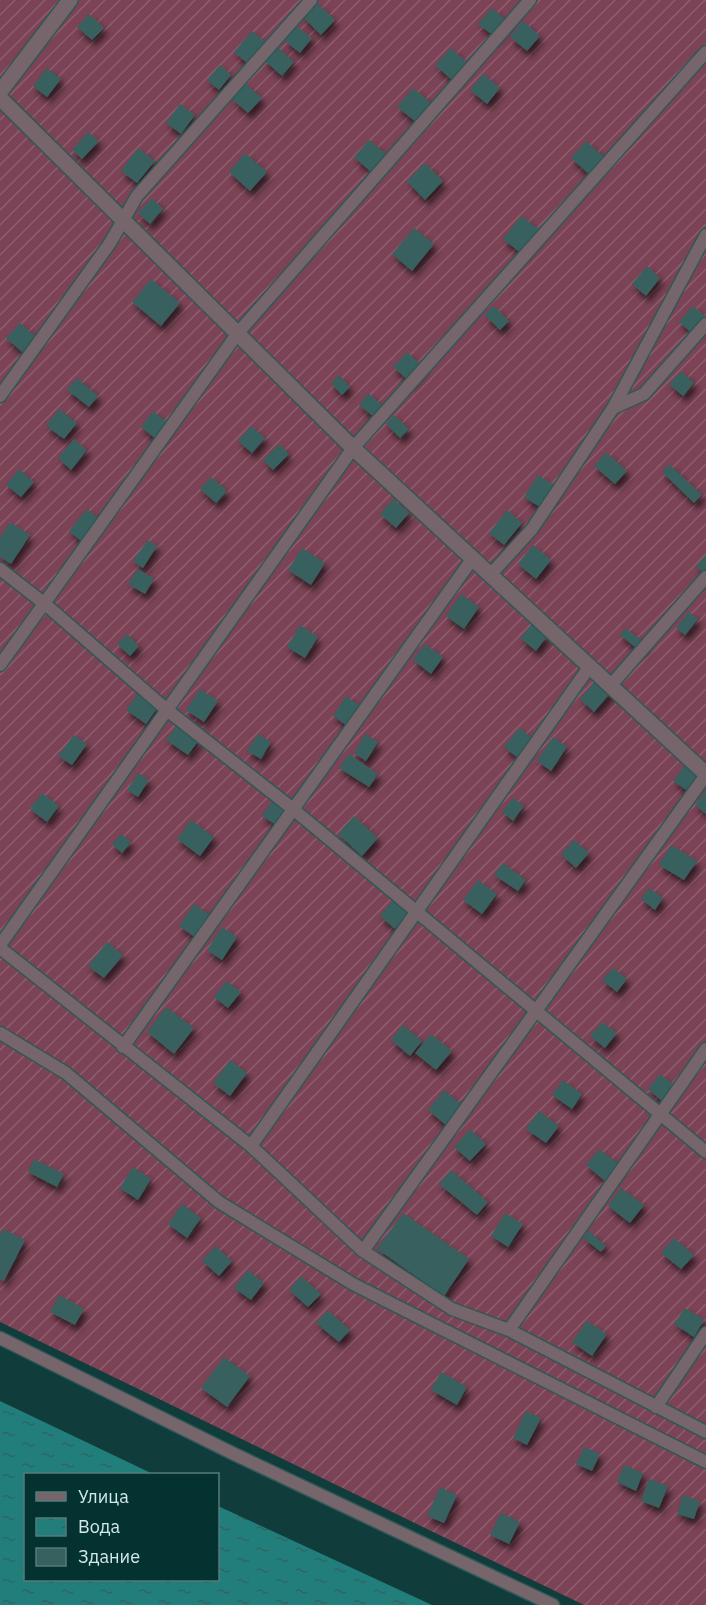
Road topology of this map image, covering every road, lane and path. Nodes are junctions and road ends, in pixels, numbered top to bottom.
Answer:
1 (70, 0) edge
2 (311, 0) edge
3 (530, 0) edge
4 (706, 52) edge
5 (0, 92) edge
6 (0, 98) edge
7 (123, 220) junction
8 (706, 235) edge
9 (706, 324) edge
10 (238, 333) junction
11 (0, 396) edge
12 (613, 408) junction
13 (353, 448) junction
14 (473, 558) junction
15 (0, 569) edge
16 (491, 574) junction
17 (706, 577) edge
18 (45, 604) junction
19 (0, 665) edge
20 (590, 666) junction
21 (611, 685) junction
22 (167, 710) junction
23 (706, 774) edge
24 (293, 809) junction
25 (416, 912) junction
26 (0, 946) edge
27 (535, 1012) junction
28 (0, 1033) edge
29 (123, 1047) junction
30 (706, 1049) edge
31 (660, 1115) junction
32 (251, 1146) junction
33 (706, 1152) edge
34 (363, 1251) junction
35 (509, 1330) junction
36 (706, 1333) edge
37 (0, 1338) edge
38 (656, 1407) junction
39 (706, 1432) edge
40 (706, 1462) edge
41 (553, 1605) edge

1 - 5 street
2 - 7 lane
3 - 10 lane
4 - 13 lane
6 - 7 street
7 - 10 street
7 - 11 lane
8 - 12 lane
9 - 12 lane
10 - 13 street
10 - 18 lane
12 - 16 lane
13 - 14 street
13 - 22 lane
14 - 16 street
14 - 24 lane
15 - 18 lane
16 - 20 street
17 - 21 lane
18 - 19 lane
18 - 22 lane
20 - 21 street
20 - 25 lane
21 - 23 street
22 - 24 lane
22 - 26 lane
23 - 27 lane
24 - 25 lane
24 - 29 lane
25 - 27 lane
25 - 32 lane
26 - 29 lane
27 - 31 lane
27 - 34 lane
28 - 40 lane
29 - 32 lane
30 - 31 lane
31 - 33 lane
31 - 35 lane
32 - 34 lane
34 - 35 lane
35 - 38 lane
36 - 38 lane
37 - 41 lane
38 - 39 lane

